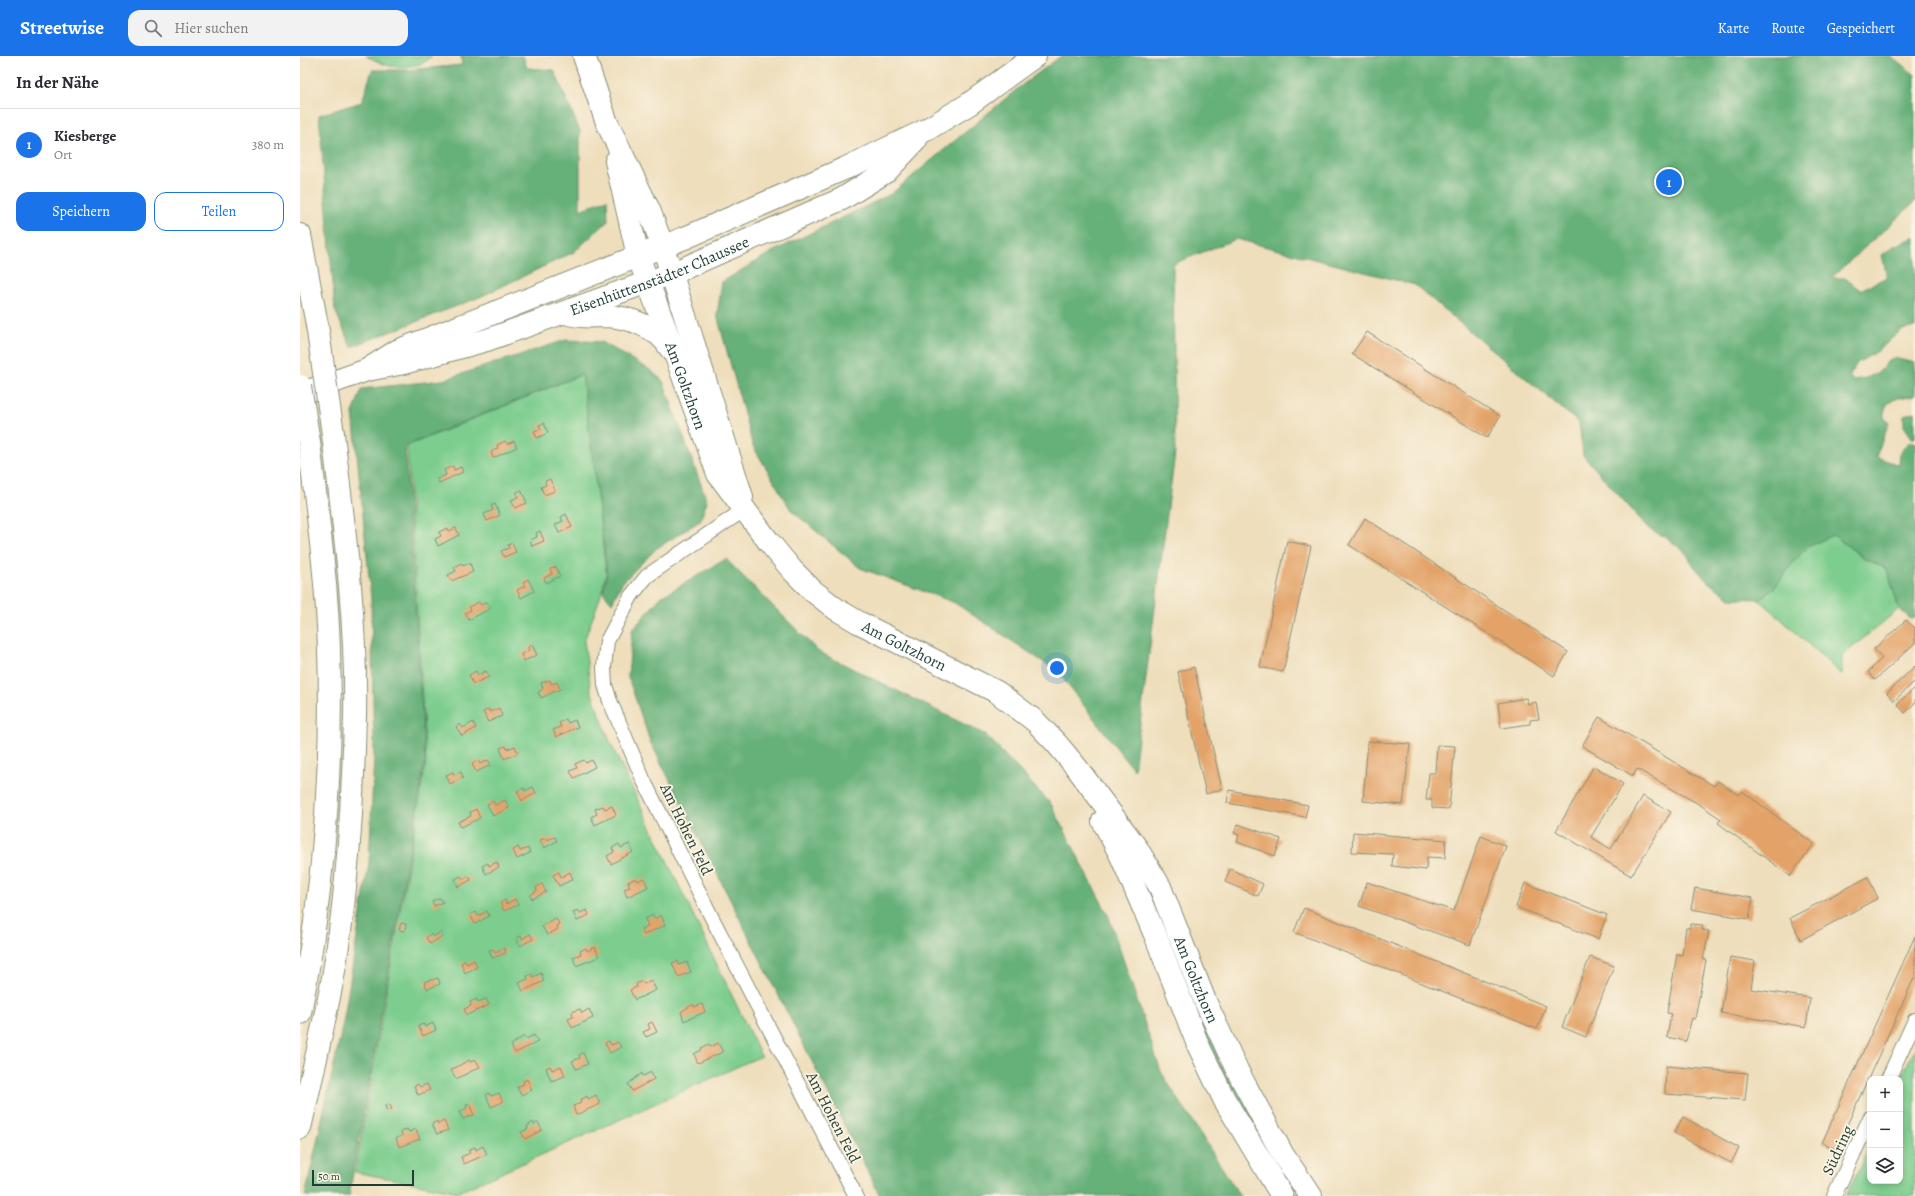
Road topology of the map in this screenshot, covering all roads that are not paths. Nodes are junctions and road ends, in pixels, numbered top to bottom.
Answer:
1 (584, 56) edge
2 (1034, 56) edge
3 (607, 123) junction
4 (926, 130) junction
5 (300, 235) edge
6 (663, 247) junction
7 (638, 256) junction
8 (673, 274) junction
9 (648, 283) junction
10 (564, 312) junction
11 (678, 362) junction
12 (367, 370) junction
13 (300, 386) edge
14 (300, 394) edge
15 (745, 509) junction
16 (1076, 768) junction
17 (300, 1014) edge
18 (1915, 1020) edge
19 (1889, 1076) edge
20 (1867, 1124) edge
21 (300, 1128) edge
22 (856, 1196) edge
23 (1282, 1196) edge
24 (1311, 1196) edge
25 (1834, 1196) edge

1 - 3 main road
2 - 4 main road, Eisenhüttenstädter Chaussee
3 - 6 main road, Am Goltzhorn
3 - 7 main road, Am Goltzhorn
4 - 6 main road, Eisenhüttenstädter Chaussee
4 - 8 main road, Eisenhüttenstädter Chaussee
5 - 21 main road, bridge
6 - 7 main road, Eisenhüttenstädter Chaussee
6 - 8 main road, Am Goltzhorn
7 - 9 main road, Am Goltzhorn
7 - 12 main road, Eisenhüttenstädter Chaussee
8 - 9 main road, Eisenhüttenstädter Chaussee
8 - 15 main road, Am Goltzhorn
9 - 10 main road, Eisenhüttenstädter Chaussee
9 - 11 main road, Am Goltzhorn
10 - 11 main road
10 - 12 main road, Eisenhüttenstädter Chaussee
11 - 15 main road, Am Goltzhorn
12 - 14 main road, Eisenhüttenstädter Chaussee
13 - 17 main road, bridge
15 - 16 main road, Am Goltzhorn
15 - 22 street, Am Hohen Feld
16 - 23 main road, Am Goltzhorn
16 - 24 main road, Am Goltzhorn
18 - 19 street
20 - 25 street, Südring

